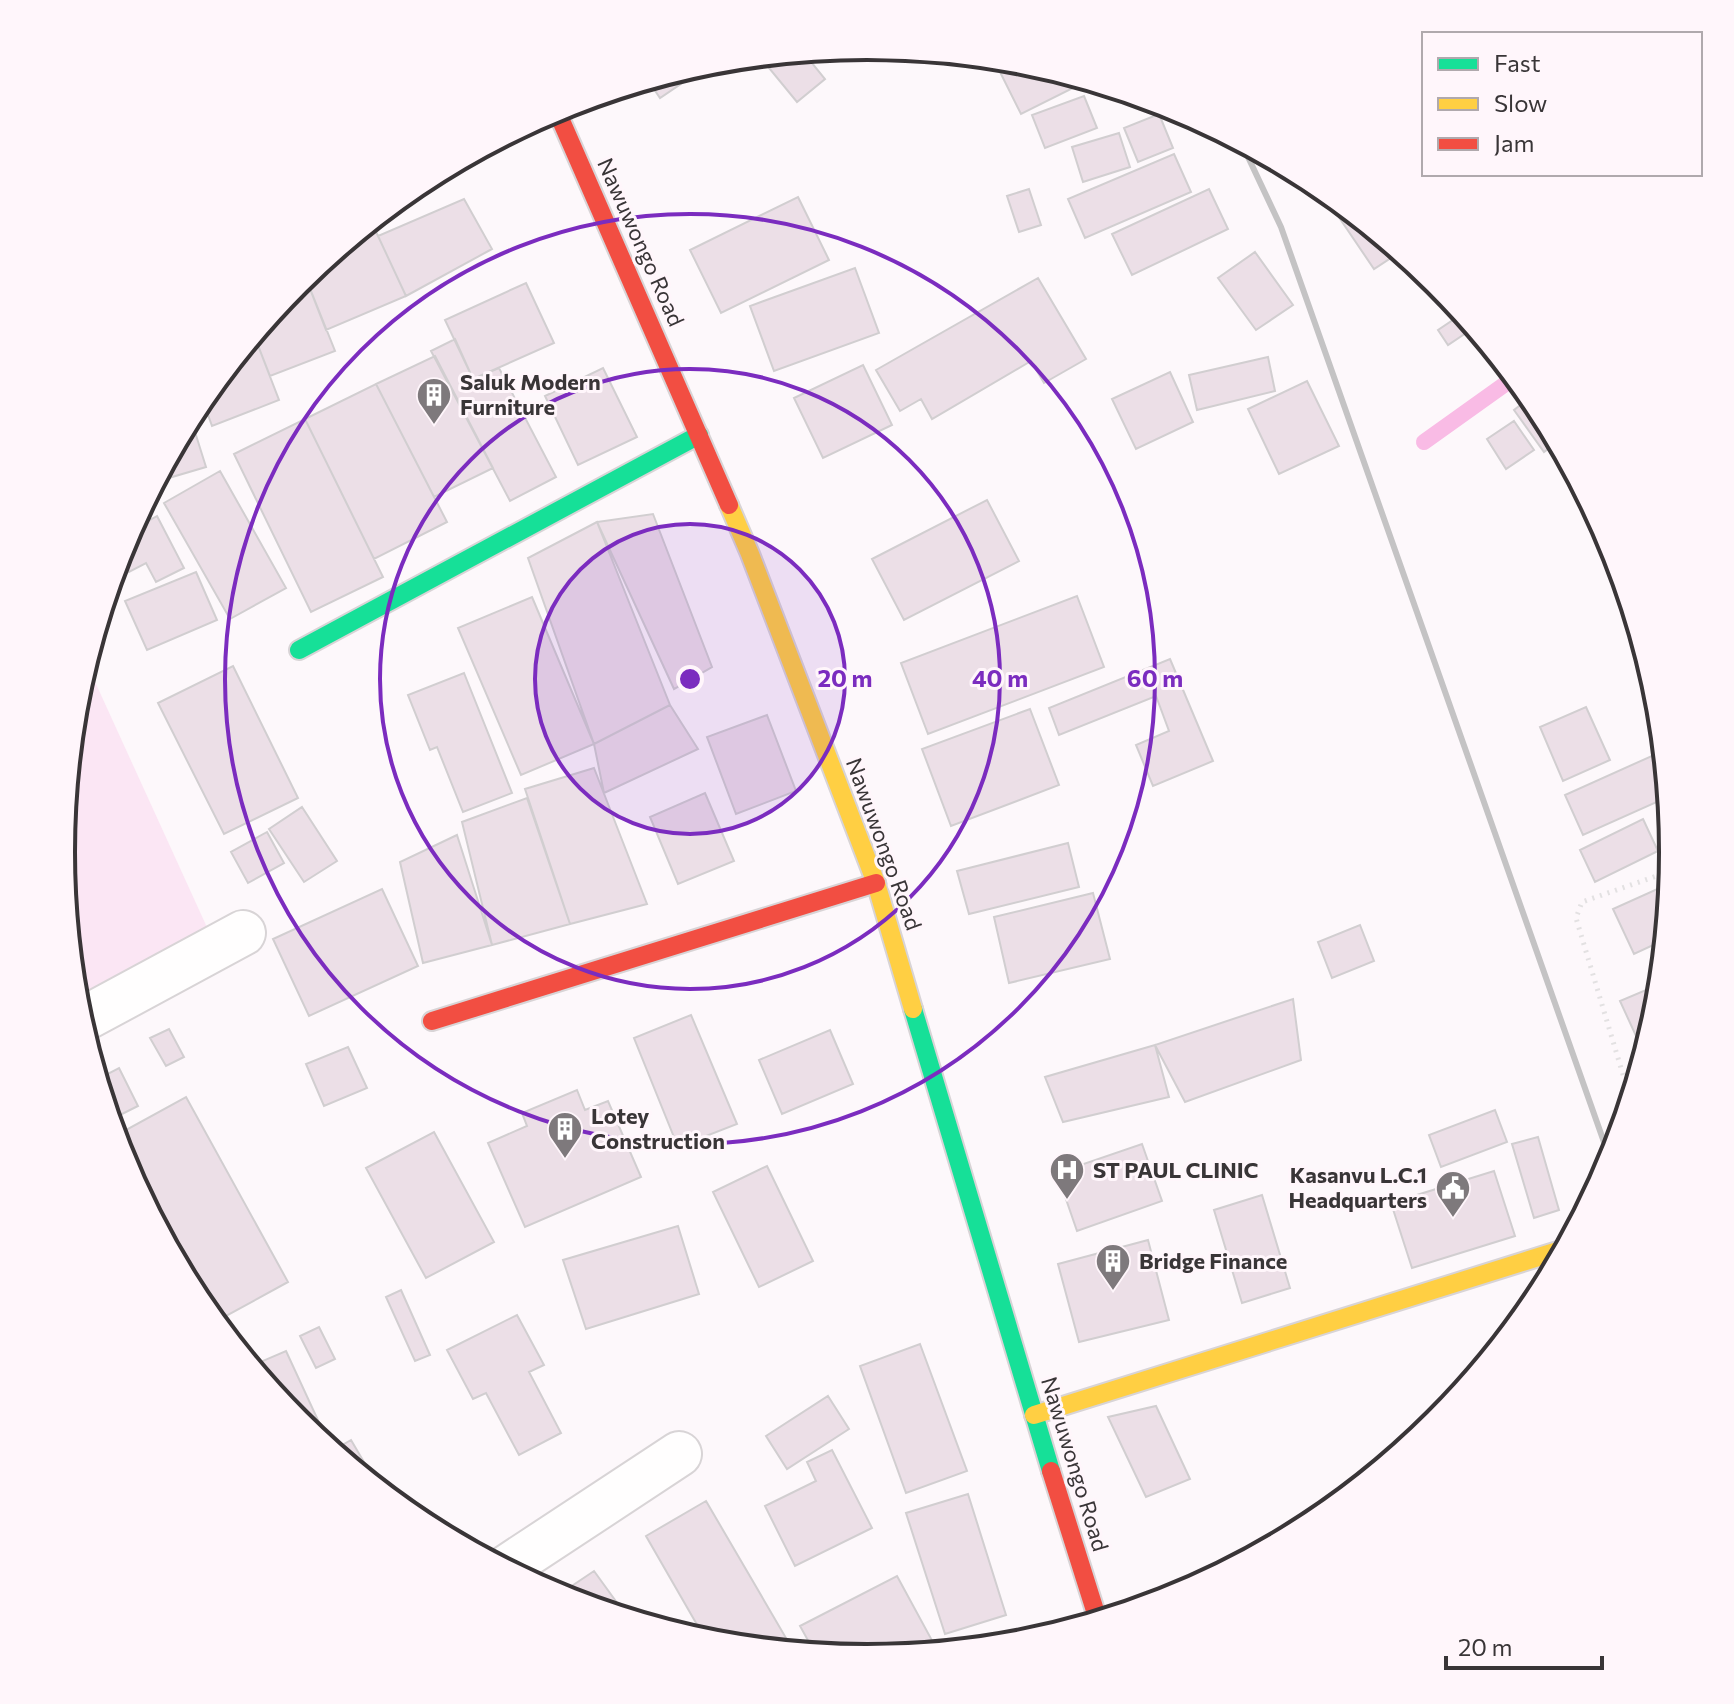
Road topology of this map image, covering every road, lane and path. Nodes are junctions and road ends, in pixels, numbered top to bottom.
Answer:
1 (561, 121) edge
2 (699, 435) junction
3 (299, 650) dead end
4 (1658, 875) edge
5 (876, 883) junction
6 (243, 933) dead end
7 (92, 1015) edge
8 (432, 1021) dead end
9 (1625, 1081) edge
10 (1550, 1254) edge
11 (1034, 1415) junction
12 (679, 1454) dead end
13 (516, 1561) edge
14 (1095, 1610) edge

1 - 2 street, Nawuwongo Road
2 - 3 street
2 - 5 street, Nawuwongo Road
4 - 9 path
5 - 8 street
5 - 11 street, Nawuwongo Road
6 - 7 street
10 - 11 street
11 - 14 street, Nawuwongo Road
12 - 13 street

